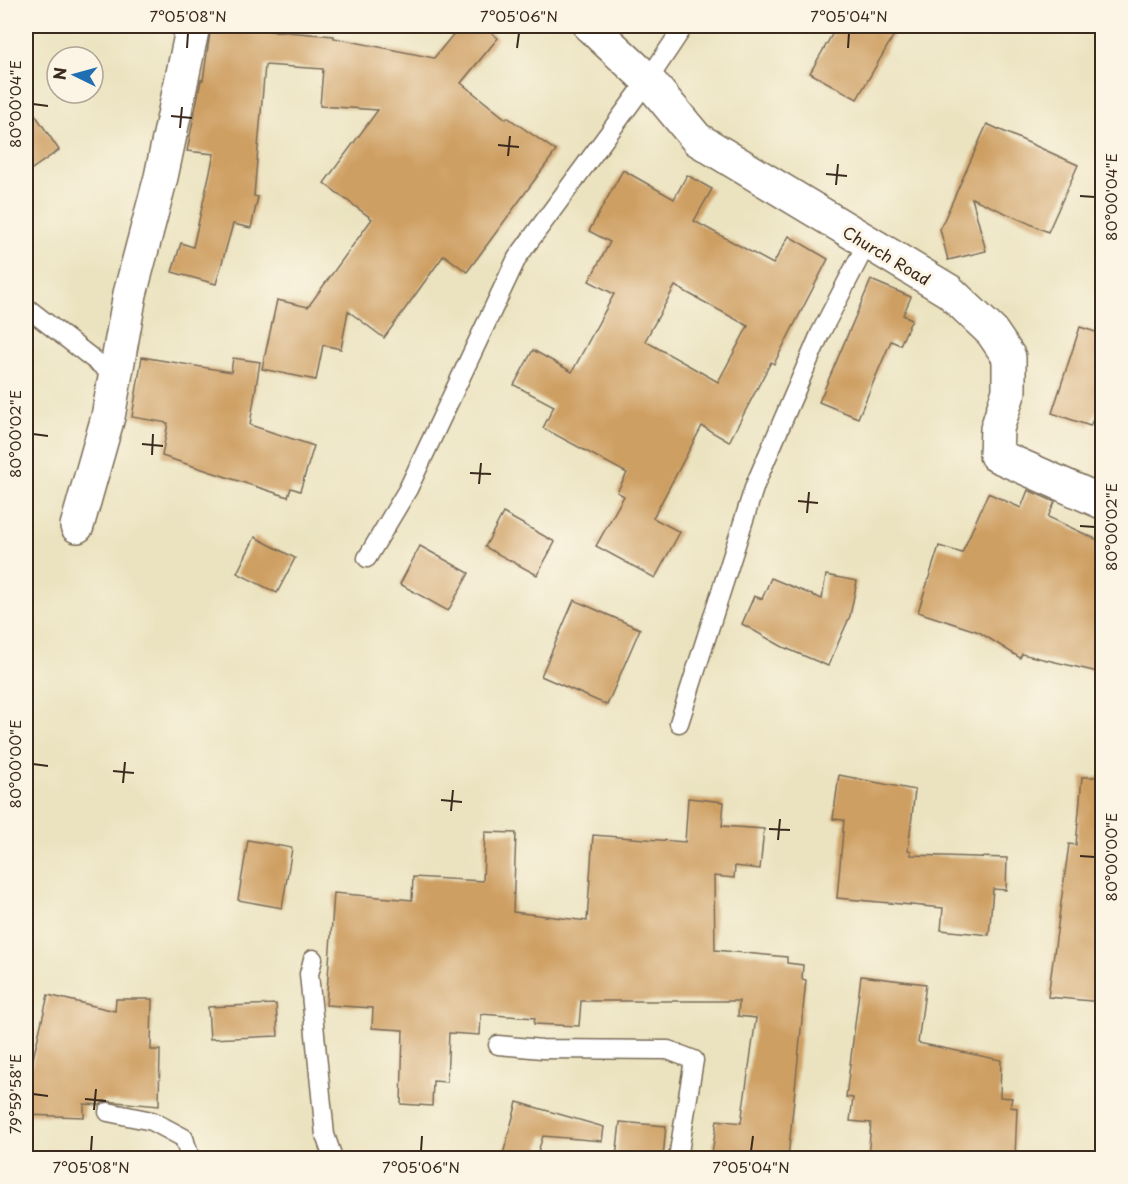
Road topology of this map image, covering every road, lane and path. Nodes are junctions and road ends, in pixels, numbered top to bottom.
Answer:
1 (193, 26) edge
2 (590, 26) edge
3 (684, 26) edge
4 (648, 80) junction
5 (867, 243) junction
6 (26, 307) edge
7 (115, 376) junction
8 (1102, 502) edge
9 (77, 526) dead end
10 (367, 558) dead end
11 (679, 723) dead end
12 (313, 959) dead end
13 (498, 1045) dead end
14 (108, 1112) dead end
15 (190, 1158) edge
16 (333, 1158) edge
17 (678, 1158) edge

1 - 7 street
2 - 4 street, Church Road
3 - 4 lane
4 - 5 street, Church Road
4 - 10 lane
5 - 8 street, Church Road
5 - 11 lane
6 - 7 lane
7 - 9 street
12 - 16 lane
13 - 17 lane
14 - 15 lane

